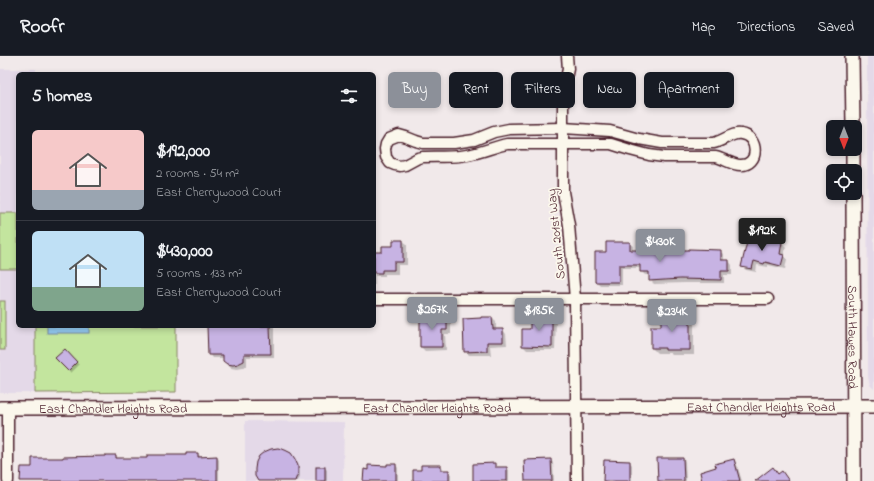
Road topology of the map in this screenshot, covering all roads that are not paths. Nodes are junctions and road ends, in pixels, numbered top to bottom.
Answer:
1 (568, 56) edge
2 (852, 56) edge
3 (853, 120) edge
4 (563, 128) junction
5 (613, 132) junction
6 (474, 140) junction
7 (563, 143) junction
8 (698, 143) junction
9 (611, 144) junction
10 (479, 153) junction
11 (698, 156) junction
12 (853, 200) edge
13 (376, 299) edge
14 (575, 299) junction
15 (768, 299) dead end
16 (576, 406) junction
17 (854, 406) junction
18 (874, 406) edge
19 (4, 408) edge
20 (8, 481) edge
21 (577, 481) edge
22 (854, 481) edge

1 - 4 street, South 201st Way
2 - 3 main road
4 - 5 street
4 - 6 street
4 - 7 street, South 201st Way
5 - 8 street
5 - 9 street
6 - 10 street
6 - 10 street
7 - 9 street
7 - 10 street
7 - 14 street, South 201st Way
8 - 11 street
8 - 11 street
9 - 11 street
12 - 17 main road, South Hawes Road
13 - 14 street
14 - 15 street
14 - 16 street, South 201st Way
16 - 17 main road, East Chandler Heights Road
16 - 19 main road, East Chandler Heights Road
16 - 21 street, South 201st Way
17 - 18 main road, East Chandler Heights Road
17 - 22 main road, South Hawes Road
19 - 20 street

